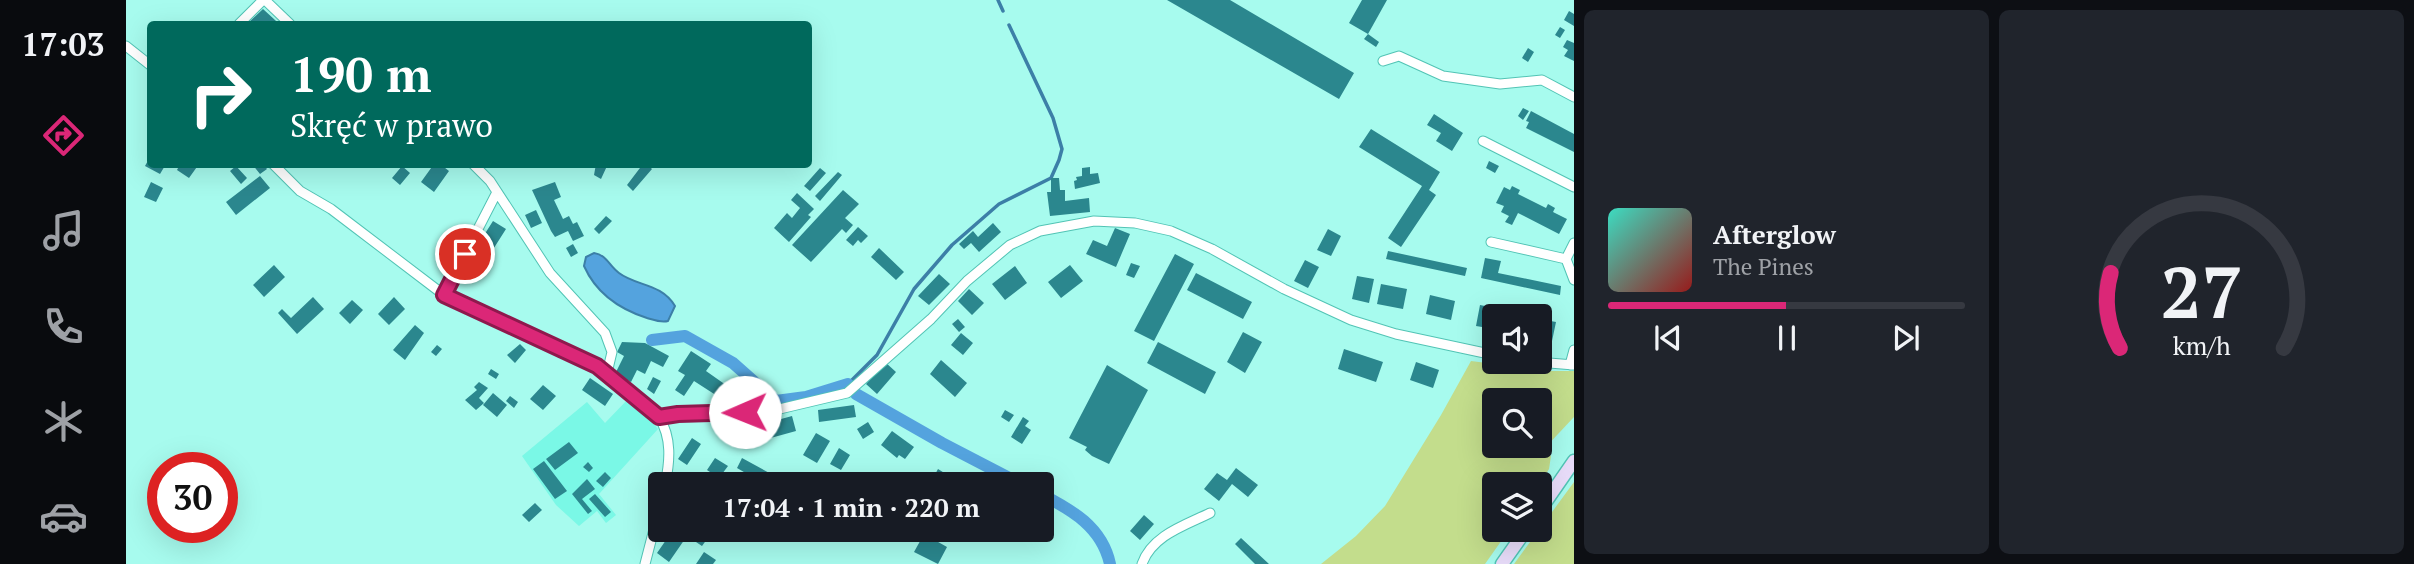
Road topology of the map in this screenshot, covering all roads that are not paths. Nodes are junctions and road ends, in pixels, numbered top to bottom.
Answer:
1 (264, 0) edge
2 (242, 21) edge
3 (287, 21) edge
4 (126, 46) edge
5 (1382, 61) dead end
6 (147, 63) edge
7 (1574, 97) edge
8 (1483, 141) dead end
9 (277, 168) edge
10 (476, 168) edge
11 (1574, 187) edge
12 (497, 192) junction
13 (1491, 242) dead end
14 (1574, 243) edge
15 (1566, 260) junction
16 (1574, 281) edge
17 (444, 295) junction
18 (1574, 350) edge
19 (1482, 352) edge
20 (1552, 363) edge
21 (1572, 365) edge
22 (607, 373) junction
23 (659, 417) junction
24 (1574, 453) edge
25 (1571, 466) edge
26 (667, 472) edge
27 (1552, 493) edge
28 (1210, 513) dead end
29 (651, 542) edge
30 (1518, 542) edge
31 (645, 564) edge
32 (1143, 564) edge
33 (1502, 564) edge

1 - 2 street
1 - 3 street
4 - 6 street
5 - 7 street
8 - 11 street
9 - 17 street
10 - 12 street
12 - 17 street
12 - 22 street
13 - 15 street
14 - 15 street
15 - 16 street
17 - 22 street
18 - 21 street
19 - 23 street
20 - 21 street
22 - 23 street
23 - 26 street
24 - 25 street
25 - 27 main road
28 - 32 street
29 - 31 street
30 - 33 main road

